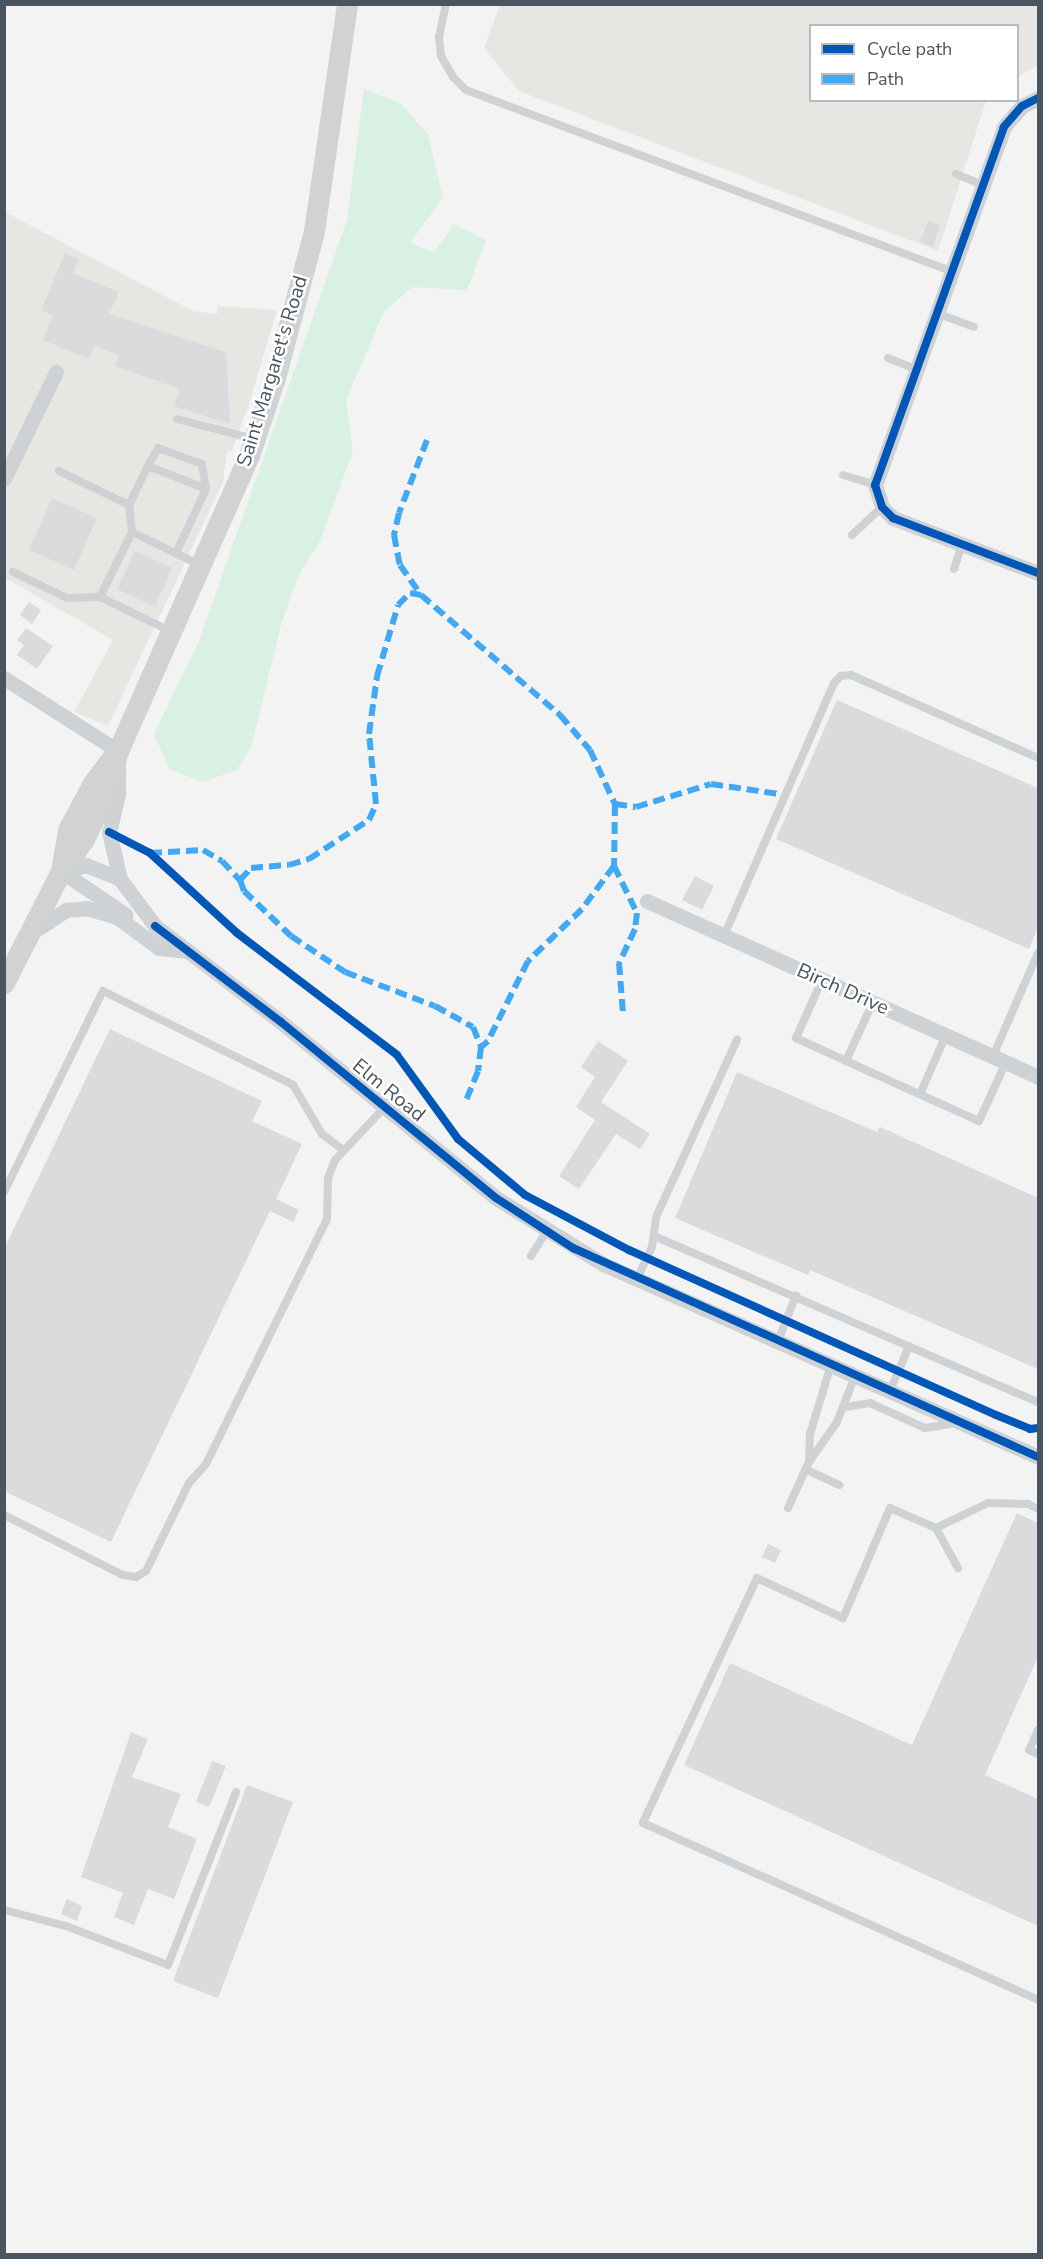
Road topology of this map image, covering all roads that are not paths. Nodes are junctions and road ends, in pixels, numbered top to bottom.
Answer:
1 (346, 4) edge
2 (446, 4) edge
3 (1038, 98) edge
4 (956, 174) dead end
5 (983, 185) junction
6 (951, 271) junction
7 (936, 313) junction
8 (974, 327) dead end
9 (888, 358) dead end
10 (915, 369) junction
11 (56, 372) dead end
12 (177, 419) dead end
13 (255, 439) junction
14 (148, 466) junction
15 (59, 471) dead end
16 (843, 475) dead end
17 (4, 479) edge
18 (875, 485) junction
19 (206, 489) junction
20 (129, 505) junction
21 (882, 507) junction
22 (132, 532) junction
23 (852, 535) dead end
24 (962, 544) junction
25 (176, 553) junction
26 (201, 566) junction
27 (954, 569) dead end
28 (14, 572) dead end
29 (1038, 573) edge
30 (100, 597) junction
31 (172, 632) junction
32 (4, 678) edge
33 (118, 751) junction
34 (1038, 758) edge
35 (61, 871) junction
36 (120, 879) junction
37 (647, 901) dead end
38 (155, 926) junction
39 (30, 934) junction
40 (724, 936) junction
41 (189, 952) junction
42 (1038, 953) edge
43 (822, 980) junction
44 (4, 983) edge
45 (873, 1002) junction
46 (946, 1035) junction
47 (737, 1040) dead end
48 (1000, 1059) junction
49 (846, 1061) junction
50 (1038, 1077) edge
51 (920, 1094) junction
52 (384, 1108) junction
53 (343, 1150) junction
54 (4, 1192) edge
55 (546, 1232) junction
56 (654, 1236) junction
57 (531, 1256) dead end
58 (637, 1279) junction
59 (796, 1296) junction
60 (778, 1341) junction
61 (909, 1346) junction
62 (831, 1365) junction
63 (855, 1376) junction
64 (890, 1391) junction
65 (1038, 1402) edge
66 (845, 1407) junction
67 (960, 1422) junction
68 (1038, 1456) edge
69 (807, 1466) junction
70 (839, 1485) dead end
71 (788, 1508) dead end
72 (1038, 1509) edge
73 (4, 1515) edge
74 (936, 1528) junction
75 (958, 1568) dead end
76 (1038, 1730) edge
77 (1038, 1754) edge
78 (236, 1792) dead end
79 (4, 1911) edge
80 (1038, 2000) edge

1 - 13 main road, Saint Margaret's Road
2 - 6 lane
3 - 5 street
4 - 5 lane
5 - 6 street
6 - 7 street
7 - 8 lane
7 - 10 street
9 - 10 lane
10 - 18 street
11 - 17 street
12 - 13 lane
13 - 26 main road, Saint Margaret's Road
14 - 19 lane
14 - 19 lane
14 - 20 lane
15 - 20 lane
16 - 18 lane
18 - 21 street
19 - 25 lane
20 - 22 lane
21 - 23 lane
21 - 24 street
22 - 25 lane
22 - 30 lane
24 - 27 lane
24 - 29 street
25 - 26 lane
26 - 31 main road, Saint Margaret's Road
28 - 30 lane
30 - 31 lane
31 - 33 main road, Saint Margaret's Road
32 - 33 street
33 - 35 main road, Saint Margaret's Road
33 - 36 street, Elm Road
34 - 40 lane
35 - 36 street
35 - 38 street, Elm Road
35 - 39 main road, Saint Margaret's Road
36 - 38 street, Elm Road
37 - 40 street, Birch Drive
38 - 41 street, Elm Road
39 - 41 street
39 - 44 main road, Saint Margaret's Road
40 - 43 street, Birch Drive
41 - 52 street, Elm Road
42 - 48 lane
43 - 45 street, Birch Drive
43 - 49 lane
45 - 46 street, Birch Drive
45 - 49 lane
46 - 48 street, Birch Drive
46 - 51 lane
47 - 56 lane
48 - 50 street, Birch Drive
48 - 51 lane
49 - 51 lane
52 - 53 lane
52 - 55 street, Elm Road
53 - 54 lane
53 - 73 lane
55 - 57 lane
55 - 58 street, Elm Road
56 - 58 lane
56 - 59 lane
58 - 60 street, Elm Road
59 - 60 lane
59 - 61 lane
60 - 62 street, Elm Road
61 - 64 lane
61 - 65 lane
62 - 63 street, Elm Road
62 - 69 lane
63 - 64 street, Elm Road
63 - 66 lane
64 - 67 street, Elm Road
66 - 67 lane
66 - 69 lane
67 - 68 street, Elm Road
69 - 70 lane
69 - 71 lane
72 - 74 lane
74 - 75 lane
74 - 80 lane
76 - 77 lane
78 - 79 lane

